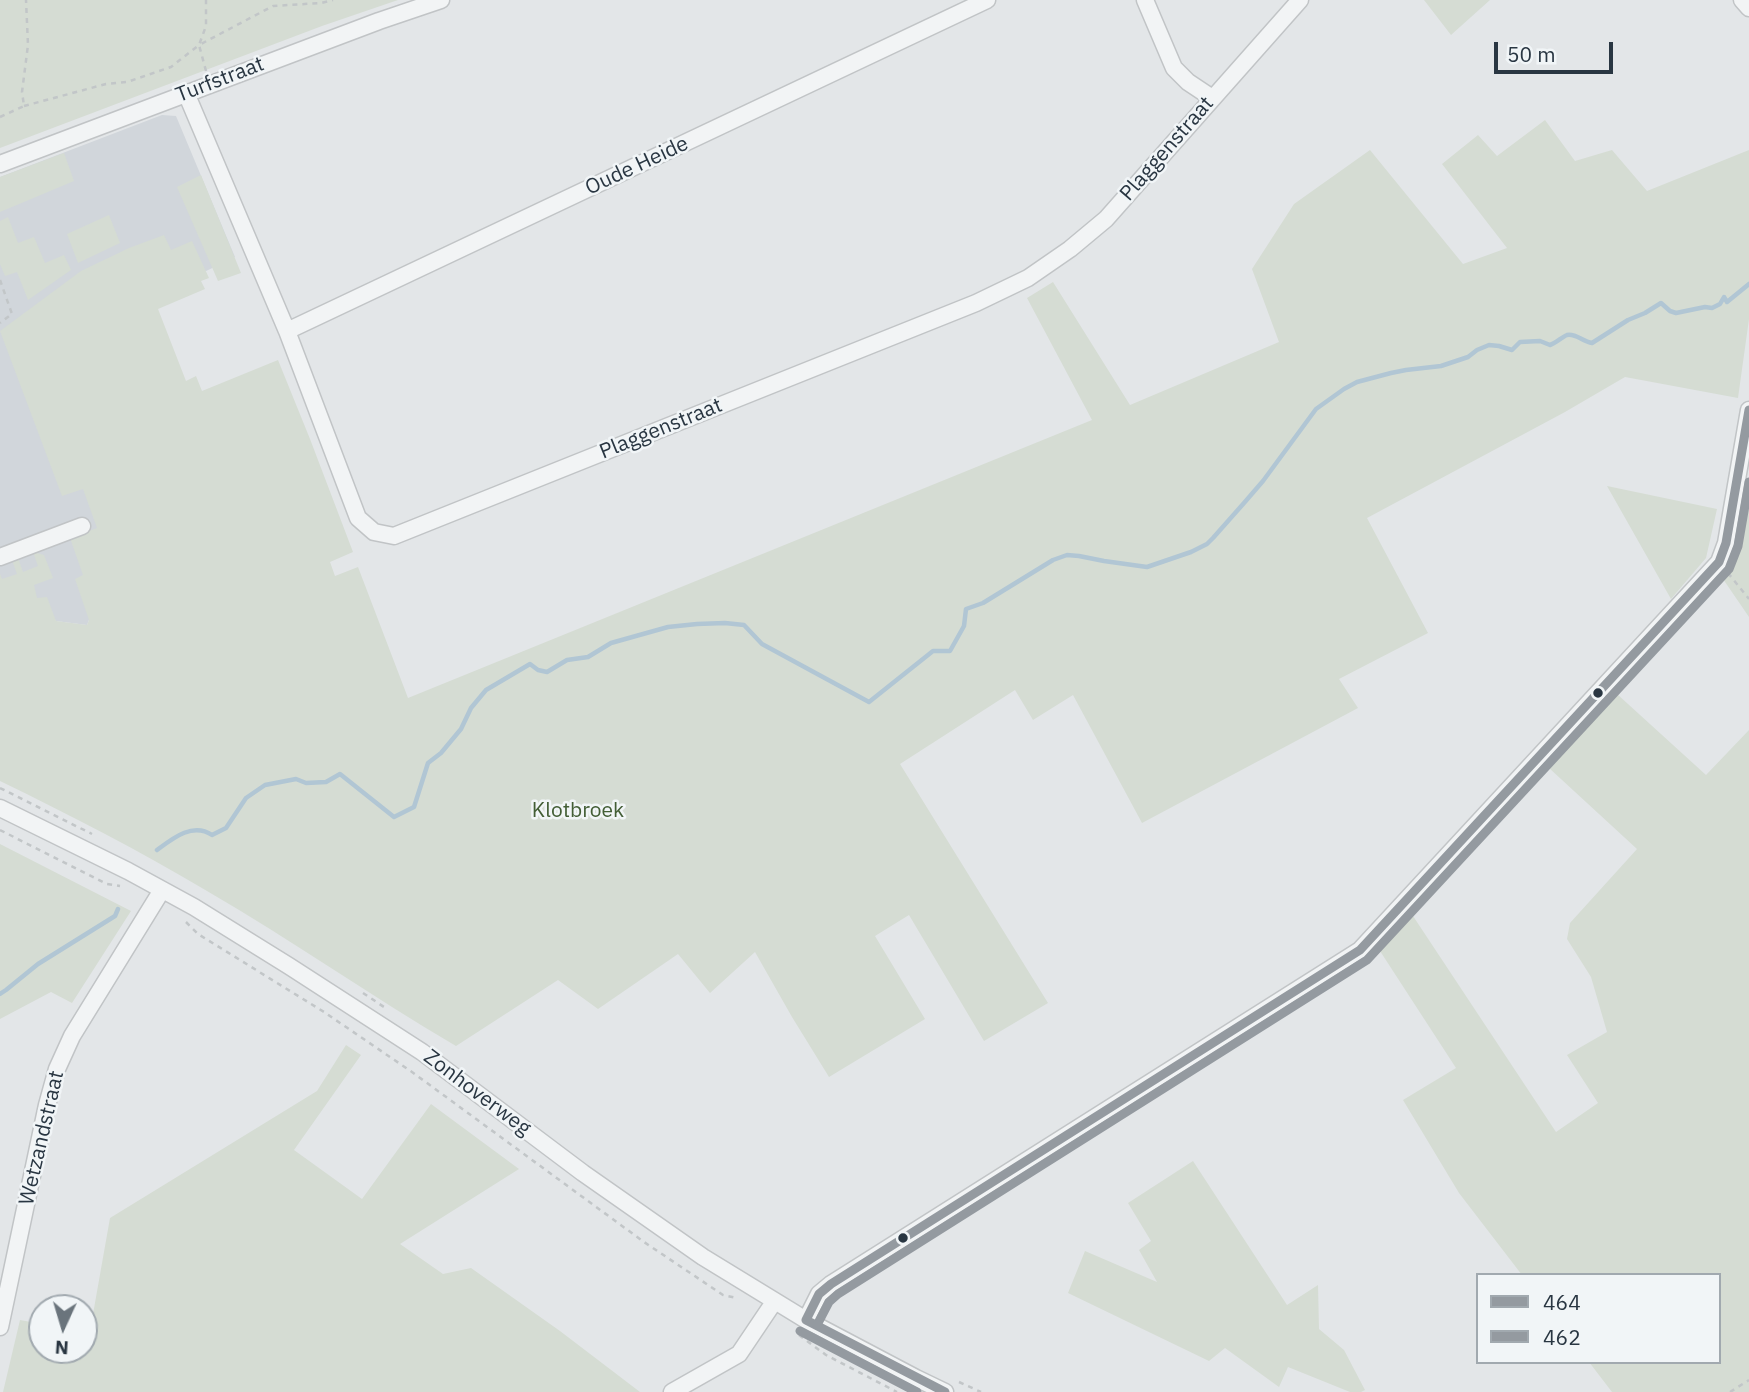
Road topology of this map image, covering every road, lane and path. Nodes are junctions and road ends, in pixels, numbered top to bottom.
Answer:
1 (26, 0) edge
2 (206, 0) edge
3 (333, 0) edge
4 (441, 0) edge
5 (987, 0) edge
6 (1145, 0) edge
7 (1300, 0) edge
8 (1742, 0) edge
9 (1749, 8) edge
10 (199, 45) junction
11 (207, 75) dead end
12 (186, 93) junction
13 (1212, 98) junction
14 (24, 106) junction
15 (0, 117) edge
16 (0, 164) edge
17 (0, 280) edge
18 (0, 323) edge
19 (287, 331) junction
20 (1749, 410) edge
21 (82, 526) dead end
22 (0, 557) edge
23 (1719, 562) junction
24 (1749, 599) edge
25 (0, 808) edge
26 (0, 830) edge
27 (126, 887) dead end
28 (162, 890) junction
29 (183, 919) dead end
30 (743, 1300) dead end
31 (774, 1302) junction
32 (800, 1324) junction
33 (0, 1327) edge
34 (1749, 1380) edge
35 (913, 1385) edge
36 (672, 1392) edge
37 (897, 1392) edge
38 (945, 1392) edge
39 (1730, 1392) edge

1 - 14 path
2 - 10 path
3 - 10 path
4 - 12 street, Turfstraat
5 - 19 street, Oude Heide
6 - 13 street
7 - 13 street, Plaggenstraat
8 - 9 street
10 - 11 path
10 - 14 path
12 - 16 street, Turfstraat
12 - 19 street, Plaggenstraat
13 - 19 street, Plaggenstraat
14 - 15 path
17 - 18 path
20 - 23 street
21 - 22 street
23 - 24 path
23 - 32 street
25 - 28 street, Zonhoverweg
26 - 27 path
28 - 31 street, Zonhoverweg
28 - 33 street, Wetzandstraat
29 - 30 path
31 - 32 street, Zonhoverweg
31 - 36 street
32 - 35 street, Zonhoverweg
32 - 37 path
34 - 39 path
35 - 38 street, Zonhoverweg

